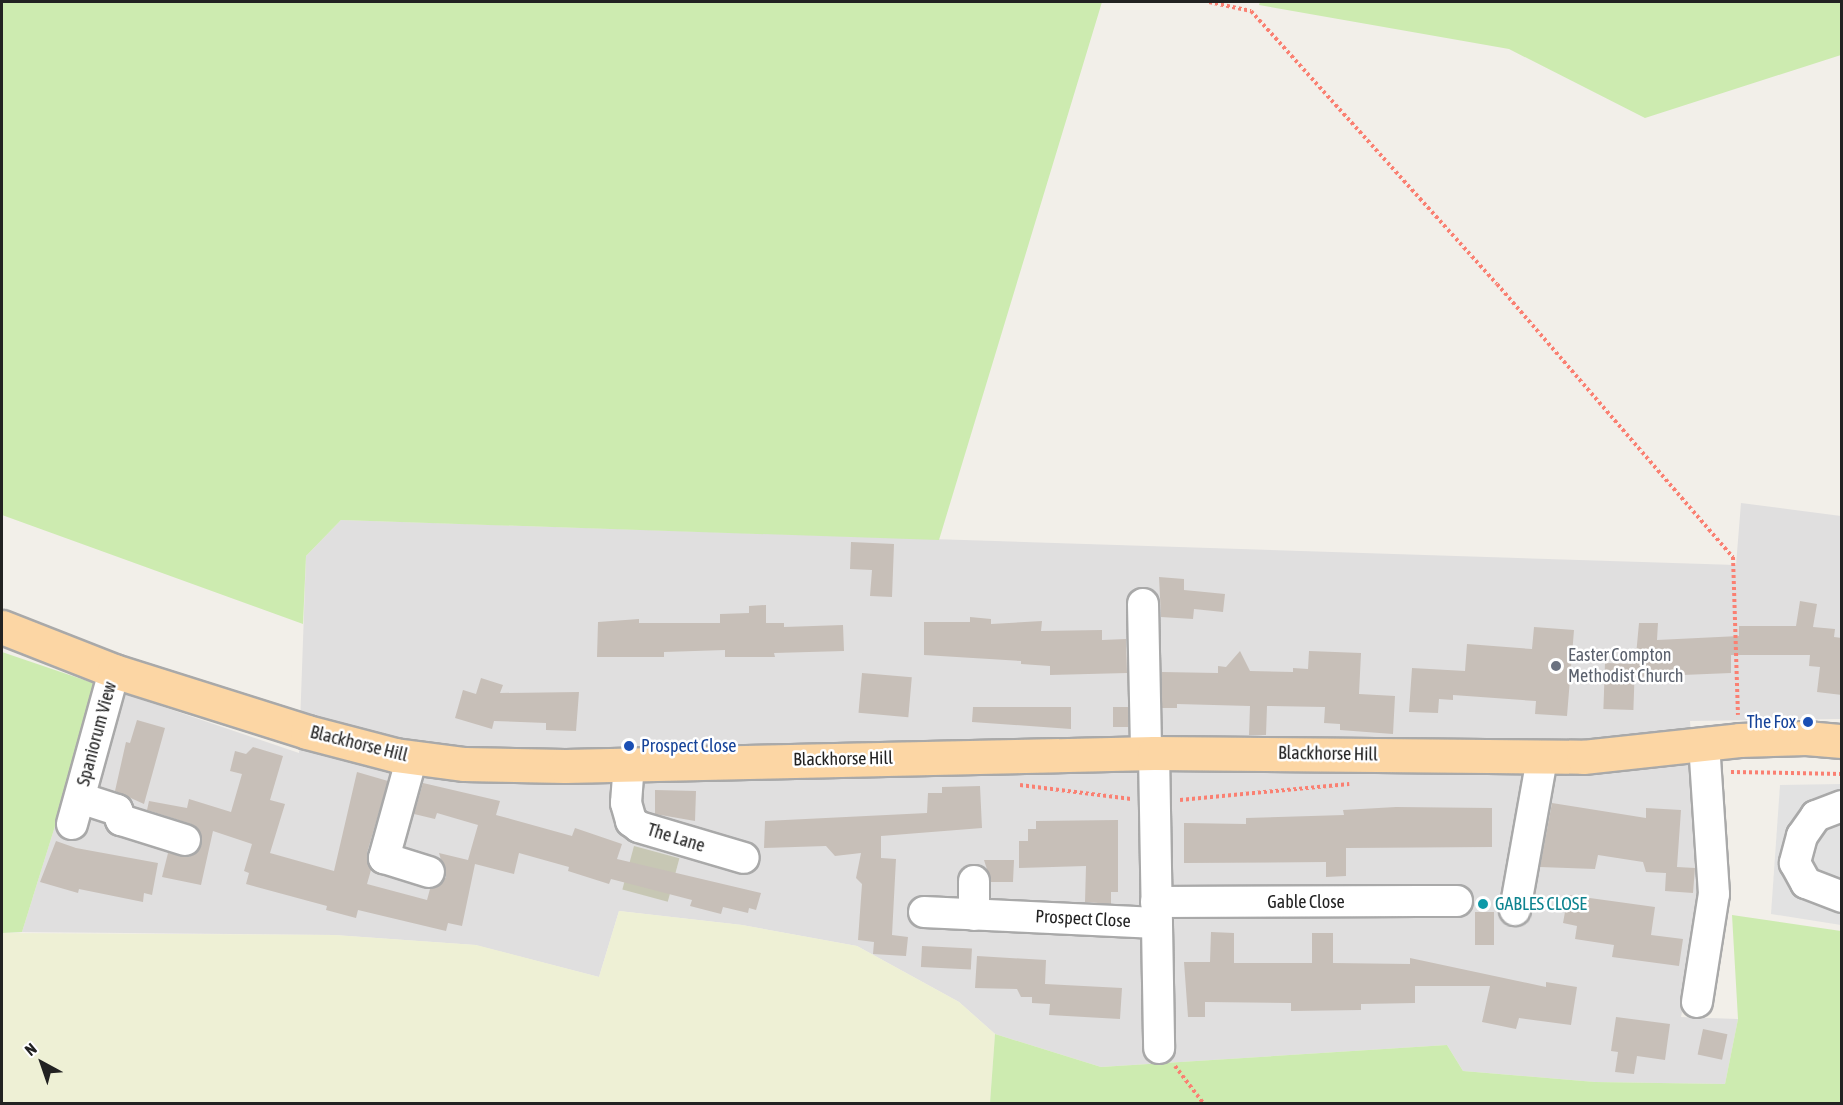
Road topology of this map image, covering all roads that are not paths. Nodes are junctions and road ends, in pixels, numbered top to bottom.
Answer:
1 (1143, 604) dead end
2 (2, 627) edge
3 (106, 668) junction
4 (86, 698) dead end
5 (1842, 741) edge
6 (1704, 744) junction
7 (1150, 753) junction
8 (412, 758) junction
9 (1542, 758) junction
10 (629, 763) junction
11 (1842, 806) edge
12 (185, 840) dead end
13 (744, 858) dead end
14 (429, 872) dead end
15 (974, 881) dead end
16 (1842, 897) edge
17 (1457, 901) dead end
18 (1515, 910) dead end
19 (924, 912) dead end
20 (1156, 913) junction
21 (974, 915) junction
22 (1697, 1002) dead end
23 (1159, 1048) road end

1 - 7 street, Prospect Close
2 - 3 main road, Blackhorse Hill
3 - 4 street
3 - 8 main road, Blackhorse Hill
3 - 12 street, Spaniorum View
5 - 6 main road, Blackhorse Hill
6 - 9 main road, Blackhorse Hill
6 - 22 street
7 - 9 main road, Blackhorse Hill
7 - 10 main road, Blackhorse Hill
7 - 20 street, Prospect Close
8 - 10 main road, Blackhorse Hill
8 - 14 street
9 - 18 street
10 - 13 street, The Lane
11 - 16 street
15 - 21 street
17 - 20 street, Gable Close
19 - 21 street, Prospect Close
20 - 21 street, Prospect Close
20 - 23 street, Prospect Close

